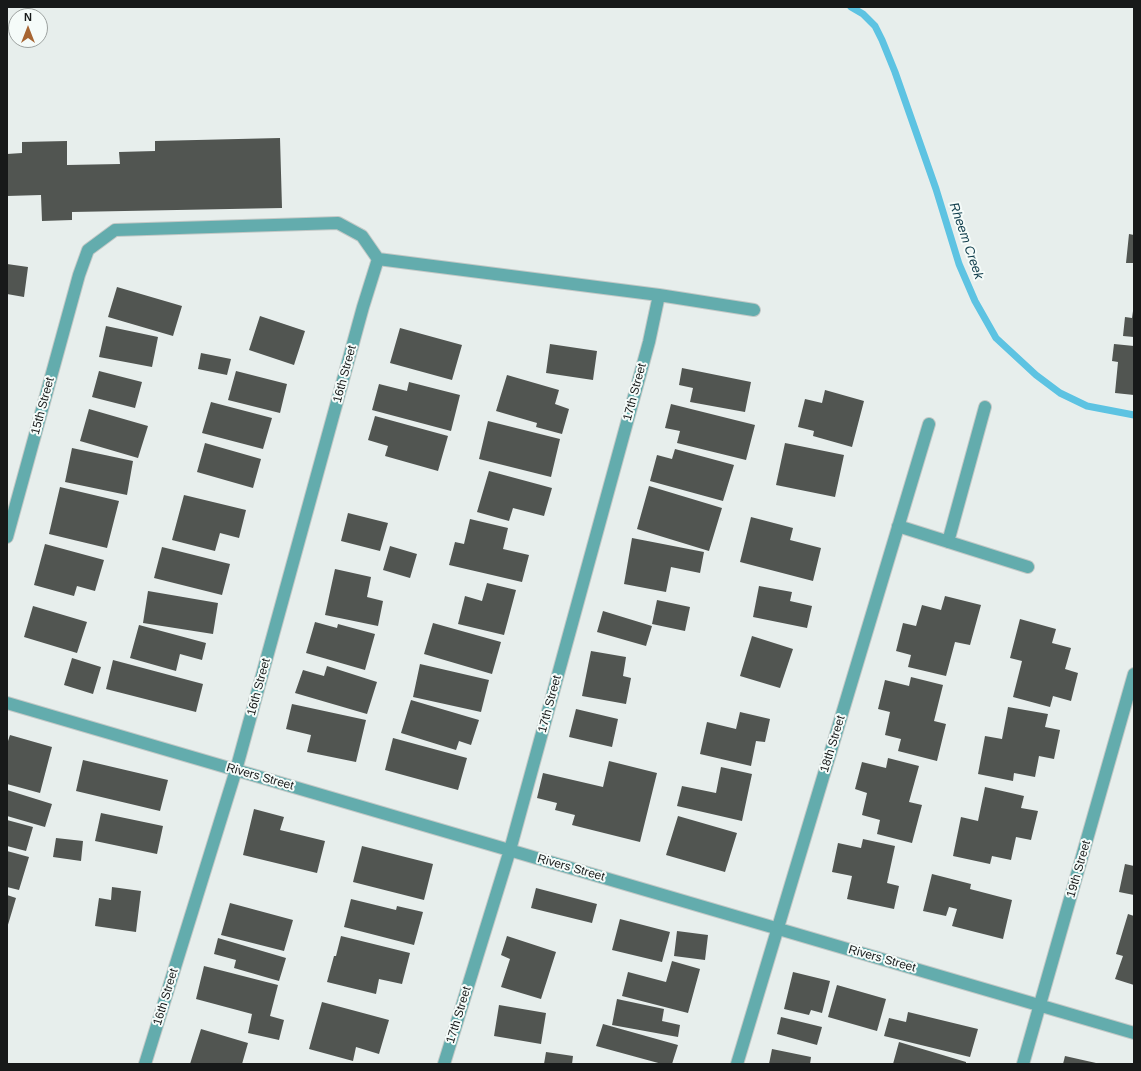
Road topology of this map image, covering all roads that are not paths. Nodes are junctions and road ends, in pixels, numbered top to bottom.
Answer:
1 (378, 259) junction
2 (659, 296) junction
3 (754, 310) dead end
4 (985, 407) dead end
5 (929, 424) dead end
6 (898, 526) junction
7 (7, 537) edge
8 (948, 542) junction
9 (1028, 567) dead end
10 (1134, 674) edge
11 (7, 704) edge
12 (236, 770) junction
13 (510, 850) junction
14 (778, 929) junction
15 (1040, 1005) junction
16 (1134, 1033) edge
17 (145, 1064) edge
18 (444, 1064) edge
19 (737, 1064) edge
20 (1023, 1064) edge

1 - 2 street
1 - 7 street, 15th Street
1 - 12 street, 16th Street
2 - 3 street
2 - 13 street, 17th Street
4 - 8 street
5 - 6 street, 18th Street
6 - 8 street
6 - 14 street, 18th Street
8 - 9 street
10 - 15 street, 19th Street
11 - 12 street, Rivers Street
12 - 13 street, Rivers Street
12 - 17 street, 16th Street
13 - 14 street, Rivers Street
13 - 18 street, 17th Street
14 - 15 street, Rivers Street
14 - 19 street, 18th Street
15 - 16 street, Rivers Street
15 - 20 street, 19th Street

